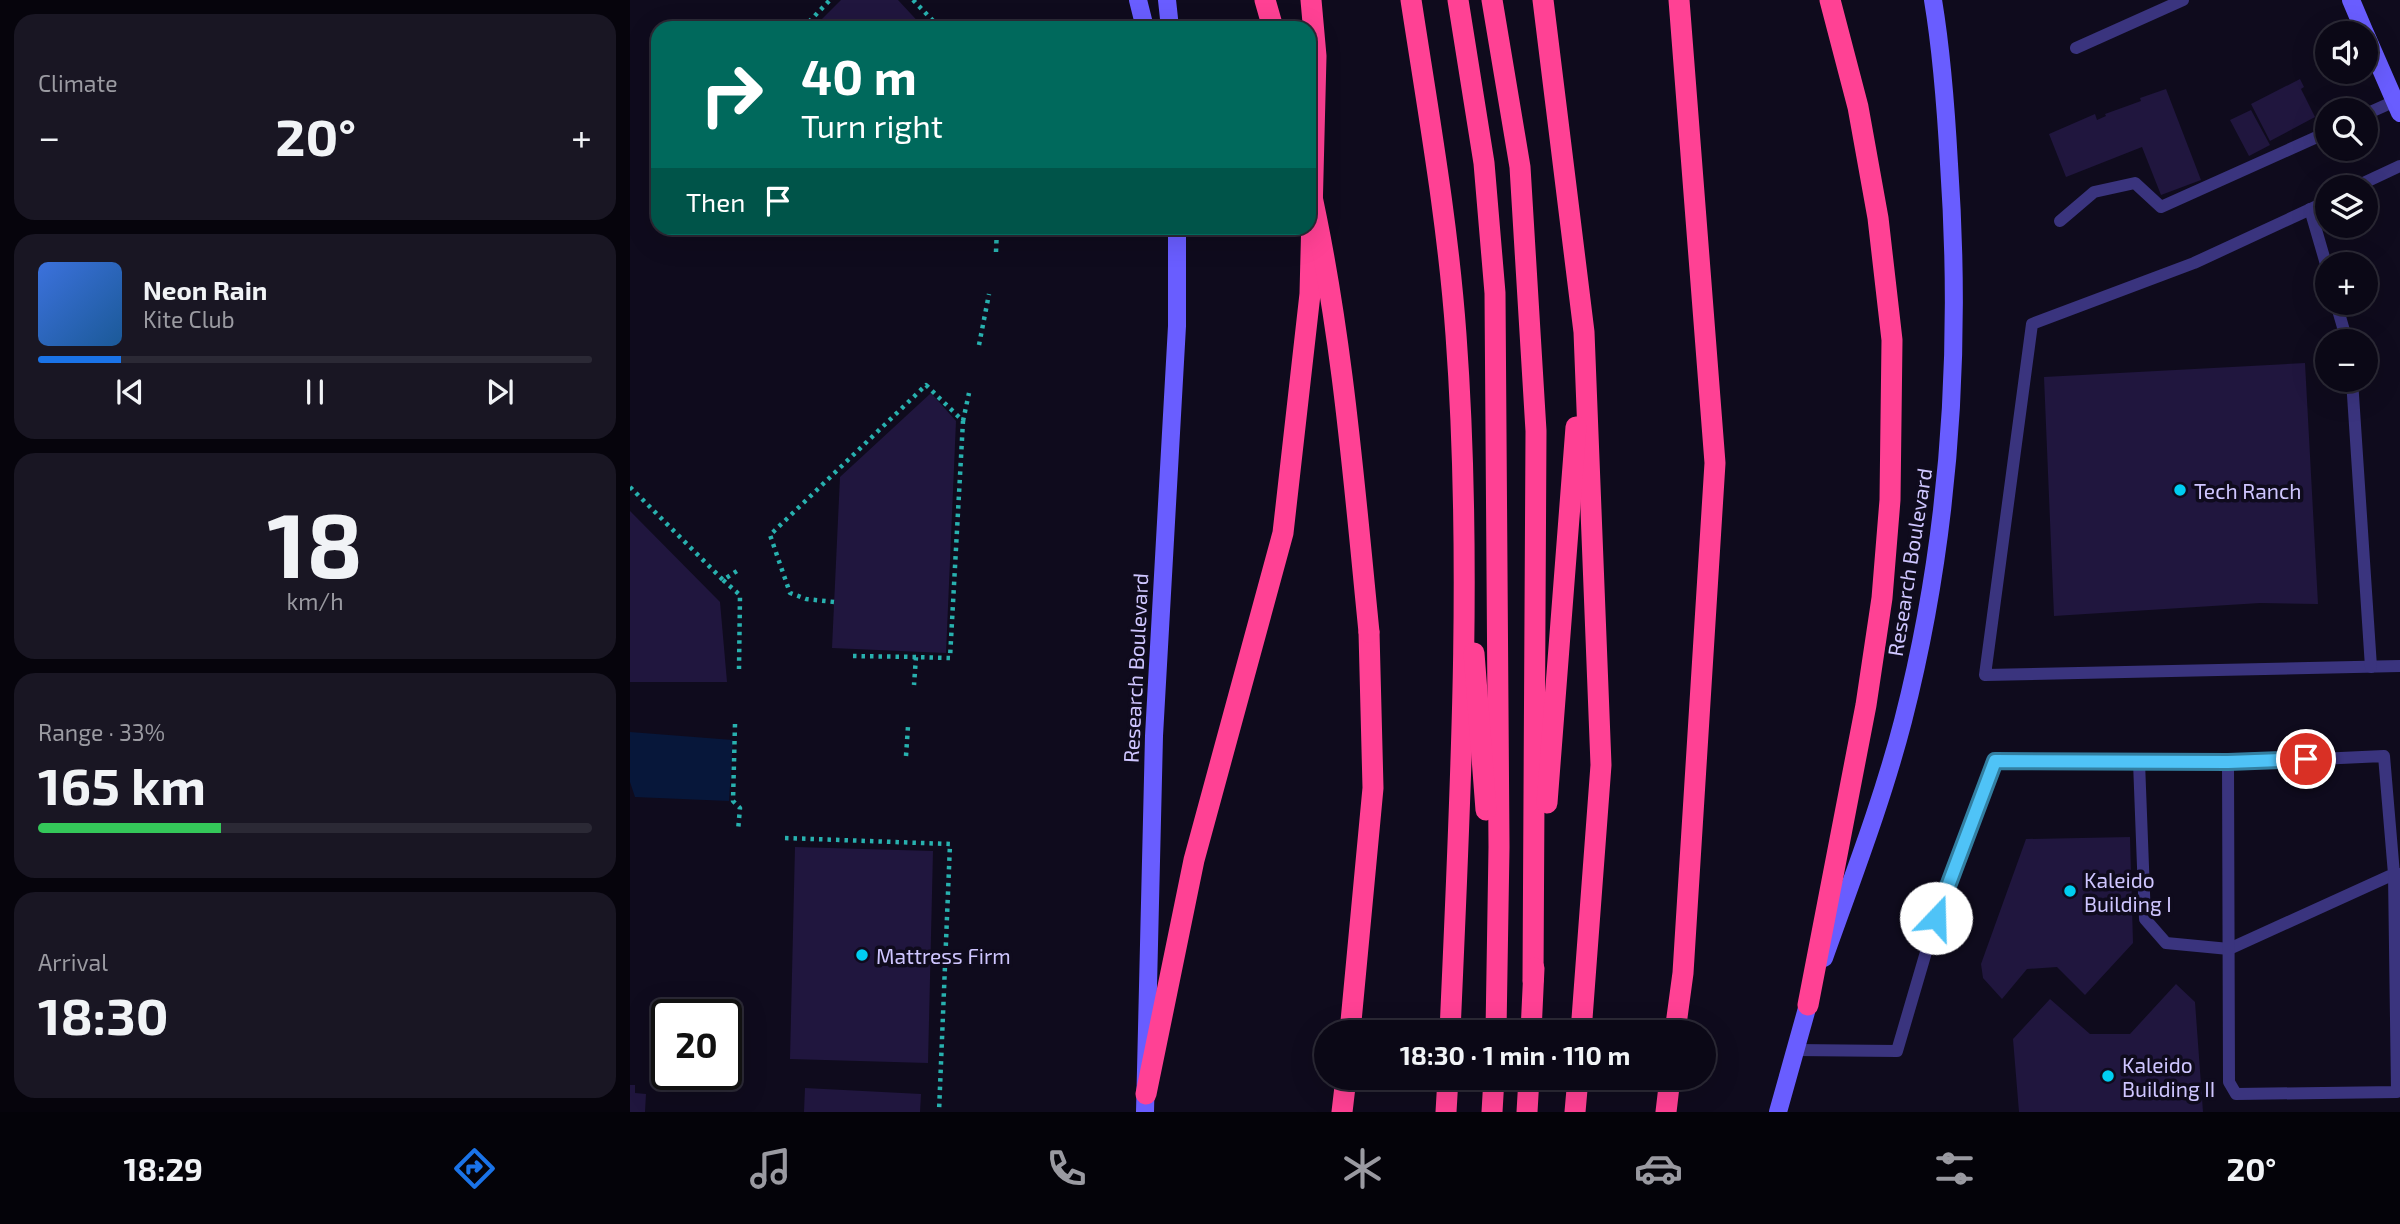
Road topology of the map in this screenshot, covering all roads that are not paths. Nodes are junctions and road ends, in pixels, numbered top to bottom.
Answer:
1 (1138, 0) edge
2 (1167, 0) edge
3 (1265, 0) edge
4 (1311, 0) edge
5 (1411, 0) edge
6 (1458, 0) edge
7 (1492, 0) edge
8 (1543, 0) edge
9 (1679, 0) edge
10 (1830, 0) edge
11 (1933, 0) edge
12 (2183, 0) edge
13 (2351, 0) edge
14 (1143, 21) edge
15 (1169, 21) edge
16 (1271, 21) edge
17 (1313, 21) edge
18 (2360, 21) edge
19 (2076, 48) dead end
20 (2378, 61) edge
21 (2398, 107) edge
22 (2378, 111) edge
23 (2315, 138) edge
24 (2400, 166) edge
25 (2378, 176) edge
26 (2315, 207) edge
27 (2310, 209) junction
28 (1316, 215) edge
29 (2060, 220) dead end
30 (1177, 235) edge
31 (1311, 235) edge
32 (2322, 252) edge
33 (1584, 332) junction
34 (2354, 392) edge
35 (1463, 499) junction
36 (2400, 666) edge
37 (2371, 667) junction
38 (2139, 762) junction
39 (2228, 762) junction
40 (2397, 874) edge
41 (2229, 949) junction
42 (1499, 979) junction
43 (1533, 981) junction
44 (1808, 1005) junction
45 (1351, 1020) edge
46 (1451, 1020) edge
47 (1497, 1020) edge
48 (1531, 1020) edge
49 (1582, 1020) edge
50 (1677, 1020) edge
51 (1795, 1050) junction
52 (1345, 1090) edge
53 (1447, 1090) edge
54 (1493, 1090) edge
55 (1528, 1090) edge
56 (1577, 1090) edge
57 (1669, 1090) edge
58 (1145, 1103) edge
59 (1342, 1112) edge
60 (1446, 1112) edge
61 (1492, 1112) edge
62 (1527, 1112) edge
63 (1575, 1112) edge
64 (1666, 1112) edge
65 (1778, 1112) edge

1 - 14 main road
2 - 15 main road
3 - 16 highway
4 - 17 highway
5 - 35 highway
6 - 42 highway
7 - 43 highway
8 - 33 highway
9 - 50 highway
10 - 44 highway
11 - 44 main road, Research Boulevard
12 - 19 lane
13 - 18 main road
20 - 21 main road
21 - 22 lane
23 - 29 lane
24 - 25 lane
26 - 27 lane
27 - 32 lane
27 - 37 lane
28 - 45 highway, bridge
30 - 58 main road, Research Boulevard
31 - 58 highway
33 - 43 highway
33 - 49 highway
34 - 37 lane
35 - 42 highway
35 - 46 highway
36 - 37 lane
38 - 39 lane
38 - 41 lane
38 - 51 lane
39 - 40 lane
39 - 41 lane
40 - 41 lane
40 - 41 lane
42 - 47 highway
43 - 48 highway
44 - 51 main road, Research Boulevard
51 - 65 main road, Research Boulevard
52 - 59 highway
53 - 60 highway
54 - 61 highway
55 - 62 highway
56 - 63 highway
57 - 64 highway

